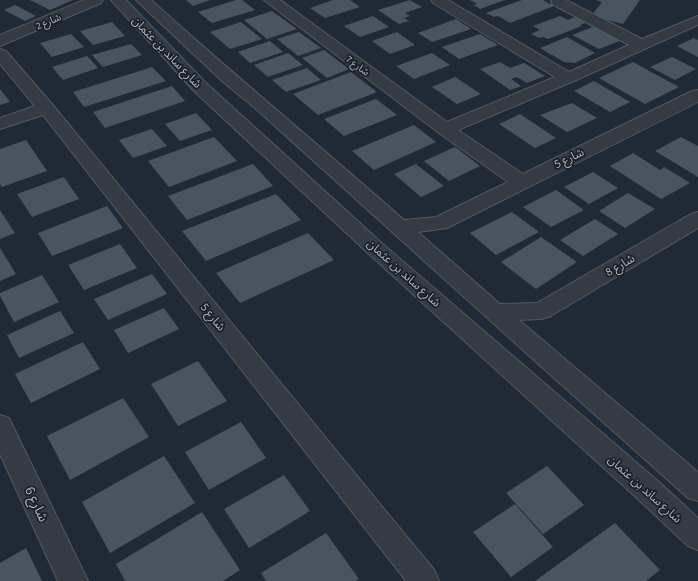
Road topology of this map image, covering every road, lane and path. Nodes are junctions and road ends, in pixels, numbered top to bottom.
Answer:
1 (96, 0) edge
2 (118, 0) edge
3 (143, 0) edge
4 (438, 0) edge
5 (279, 1) edge
6 (557, 1) edge
7 (698, 20) edge
8 (0, 41) edge
9 (641, 45) junction
10 (0, 54) edge
11 (228, 78) junction
12 (568, 78) junction
13 (200, 86) junction
14 (698, 95) edge
15 (262, 105) junction
16 (46, 108) junction
17 (232, 115) junction
18 (0, 124) edge
19 (445, 129) junction
20 (521, 182) junction
21 (698, 219) edge
22 (440, 222) junction
23 (400, 228) junction
24 (425, 250) junction
25 (542, 311) junction
26 (495, 312) junction
27 (533, 346) junction
28 (0, 426) edge
29 (698, 489) edge
30 (698, 538) edge
31 (74, 581) edge
32 (424, 581) edge

1 - 8 street, شارع 2
2 - 13 street, شارع ساند بن عثمان
3 - 11 street, شارع ساند بن عثمان
4 - 12 street
5 - 19 street, شارع 7
6 - 9 street
7 - 9 street
9 - 12 street
10 - 16 street, شارع 5
11 - 13 street
11 - 15 street, شارع ساند بن عثمان
12 - 19 street
13 - 17 street, شارع ساند بن عثمان
14 - 20 street, شارع 5
15 - 17 street
15 - 23 street, شارع ساند بن عثمان
16 - 18 street
16 - 32 street, شارع 5
17 - 30 street, شارع ساند بن عثمان
19 - 20 street, شارع 7
20 - 22 street, شارع 5
21 - 25 street, شارع 8
22 - 23 street, شارع 5
22 - 24 street
23 - 24 street, شارع ساند بن عثمان
24 - 26 street, شارع ساند بن عثمان
25 - 26 street, شارع 8
25 - 27 street
26 - 27 street, شارع ساند بن عثمان
27 - 29 street, شارع ساند بن عثمان
28 - 31 street, شارع 6

